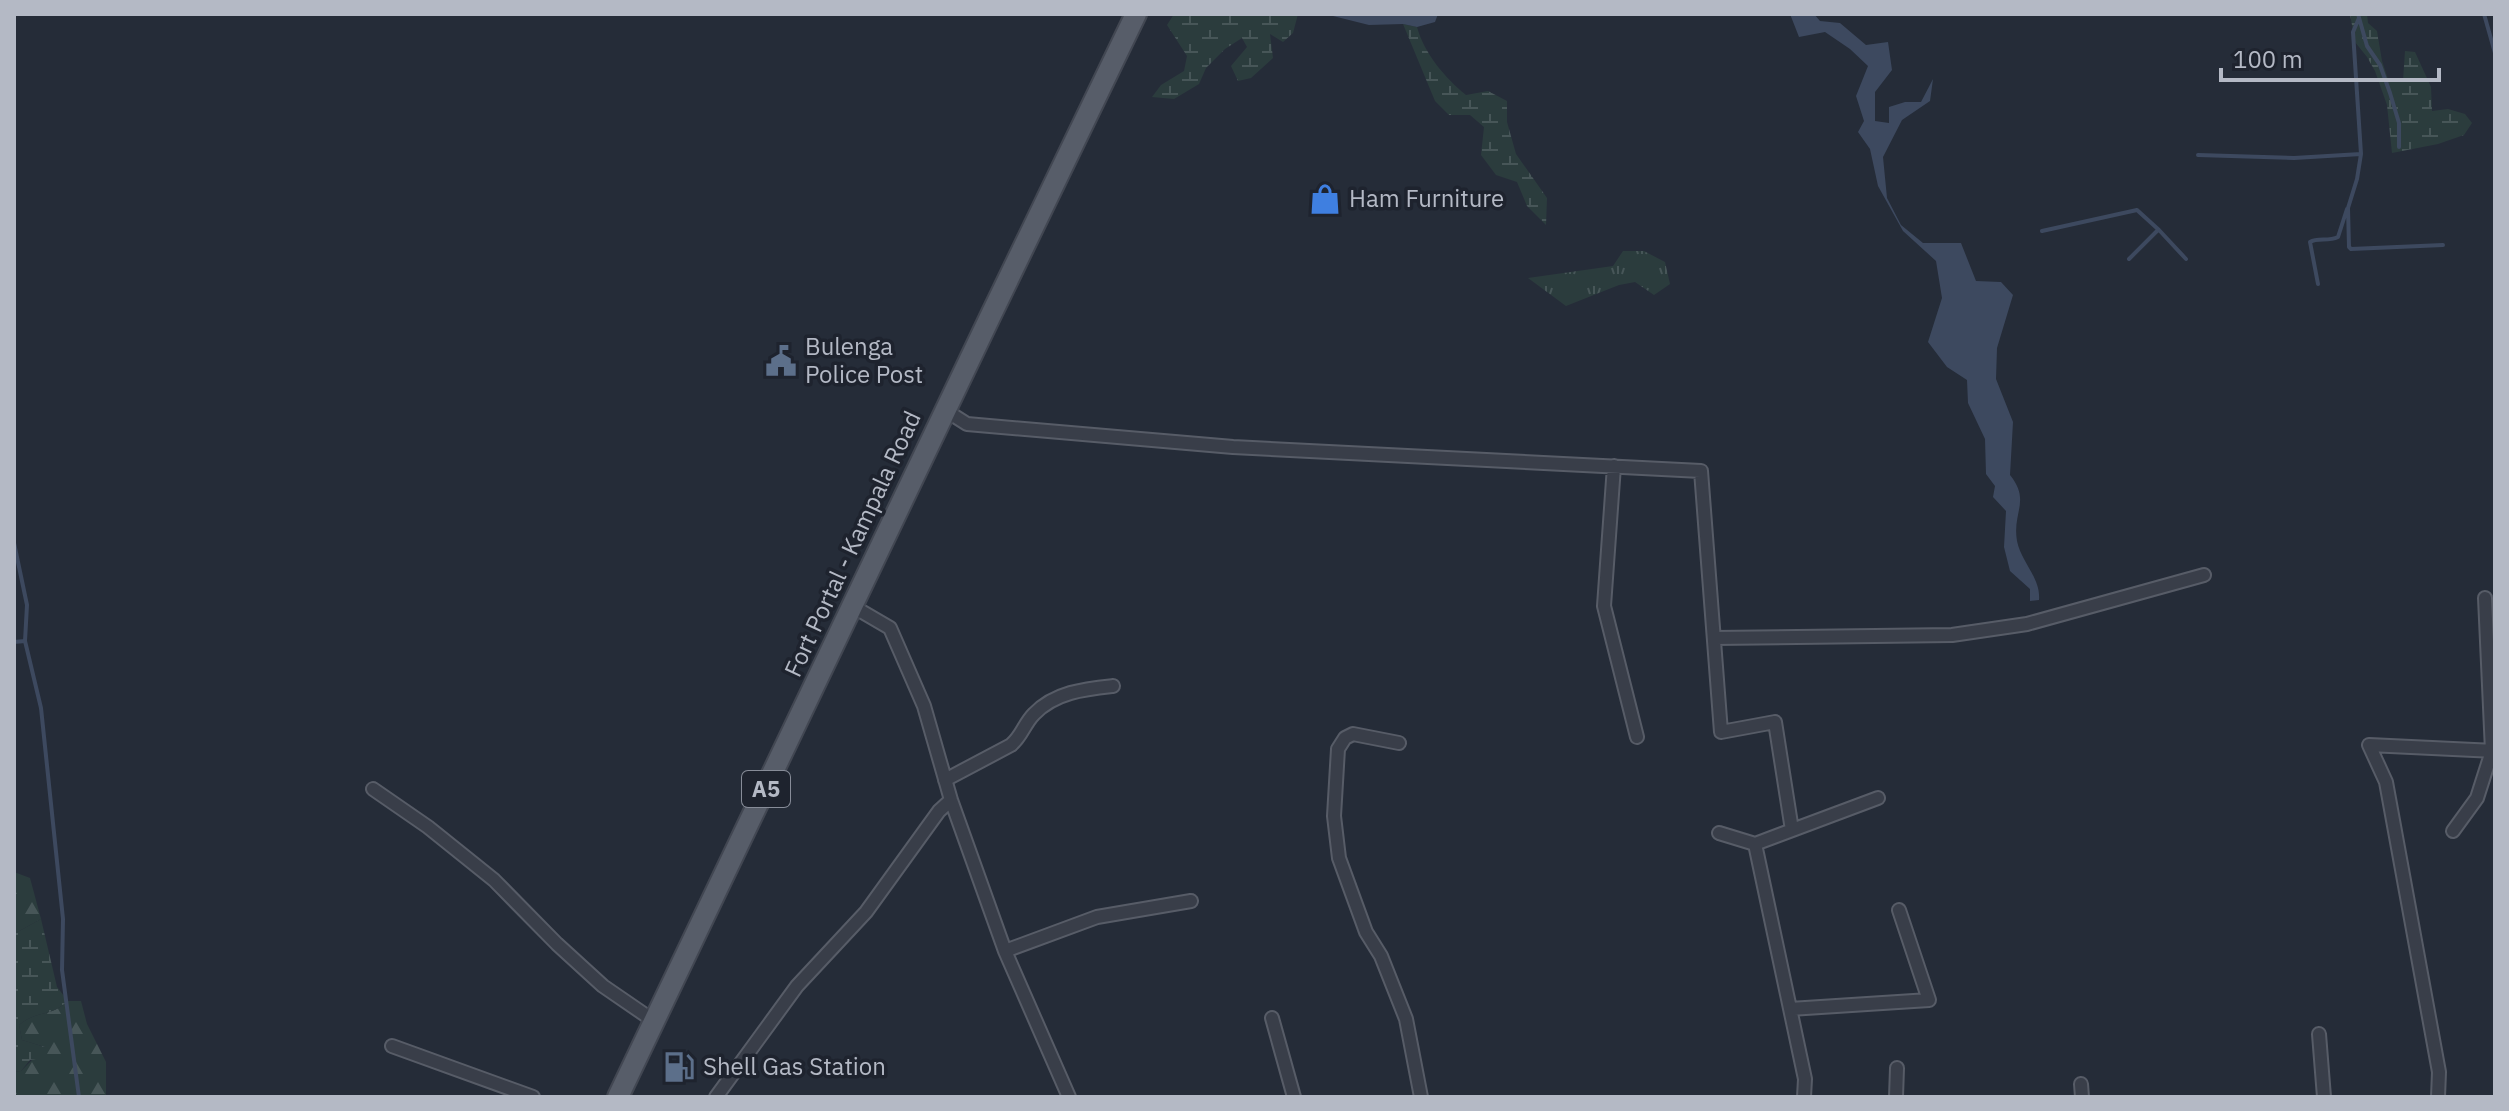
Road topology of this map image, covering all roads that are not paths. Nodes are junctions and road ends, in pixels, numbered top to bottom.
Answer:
1 (1136, 14) edge
2 (945, 410) junction
3 (1614, 466) junction
4 (2204, 575) dead end
5 (2485, 598) dead end
6 (854, 607) junction
7 (1714, 638) junction
8 (1113, 686) dead end
9 (1637, 737) dead end
10 (1399, 743) dead end
11 (2494, 751) edge
12 (945, 780) junction
13 (373, 789) dead end
14 (1878, 798) dead end
15 (951, 800) junction
16 (1792, 830) junction
17 (2453, 831) dead end
18 (1719, 833) dead end
19 (1755, 844) junction
20 (1191, 901) dead end
21 (1899, 910) dead end
22 (1005, 951) junction
23 (1790, 1009) junction
24 (1272, 1018) dead end
25 (654, 1021) junction
26 (2319, 1034) dead end
27 (392, 1046) dead end
28 (1897, 1068) dead end
29 (533, 1097) edge
30 (618, 1097) edge
31 (716, 1097) edge
32 (1069, 1097) edge
33 (1294, 1097) edge
34 (1421, 1097) edge
35 (1804, 1097) edge
36 (1896, 1097) edge
37 (2324, 1097) edge
38 (2438, 1097) edge

1 - 2 main road, Fort Portal - Kampala Road / A5
2 - 3 street
2 - 6 main road, Fort Portal - Kampala Road / A5
3 - 7 street
3 - 9 street
4 - 7 street
5 - 11 street
6 - 12 street
6 - 25 main road, Fort Portal - Kampala Road / A5
7 - 16 street
8 - 12 street
10 - 34 street
11 - 17 street
11 - 38 street
12 - 15 street
13 - 25 street
14 - 16 street
15 - 22 street
15 - 31 street
16 - 19 street
18 - 19 street
19 - 23 street
20 - 22 street
21 - 23 street
22 - 32 street
23 - 35 street
24 - 33 street
25 - 30 main road, Fort Portal - Kampala Road / A5
26 - 37 street
27 - 29 street
28 - 36 street

